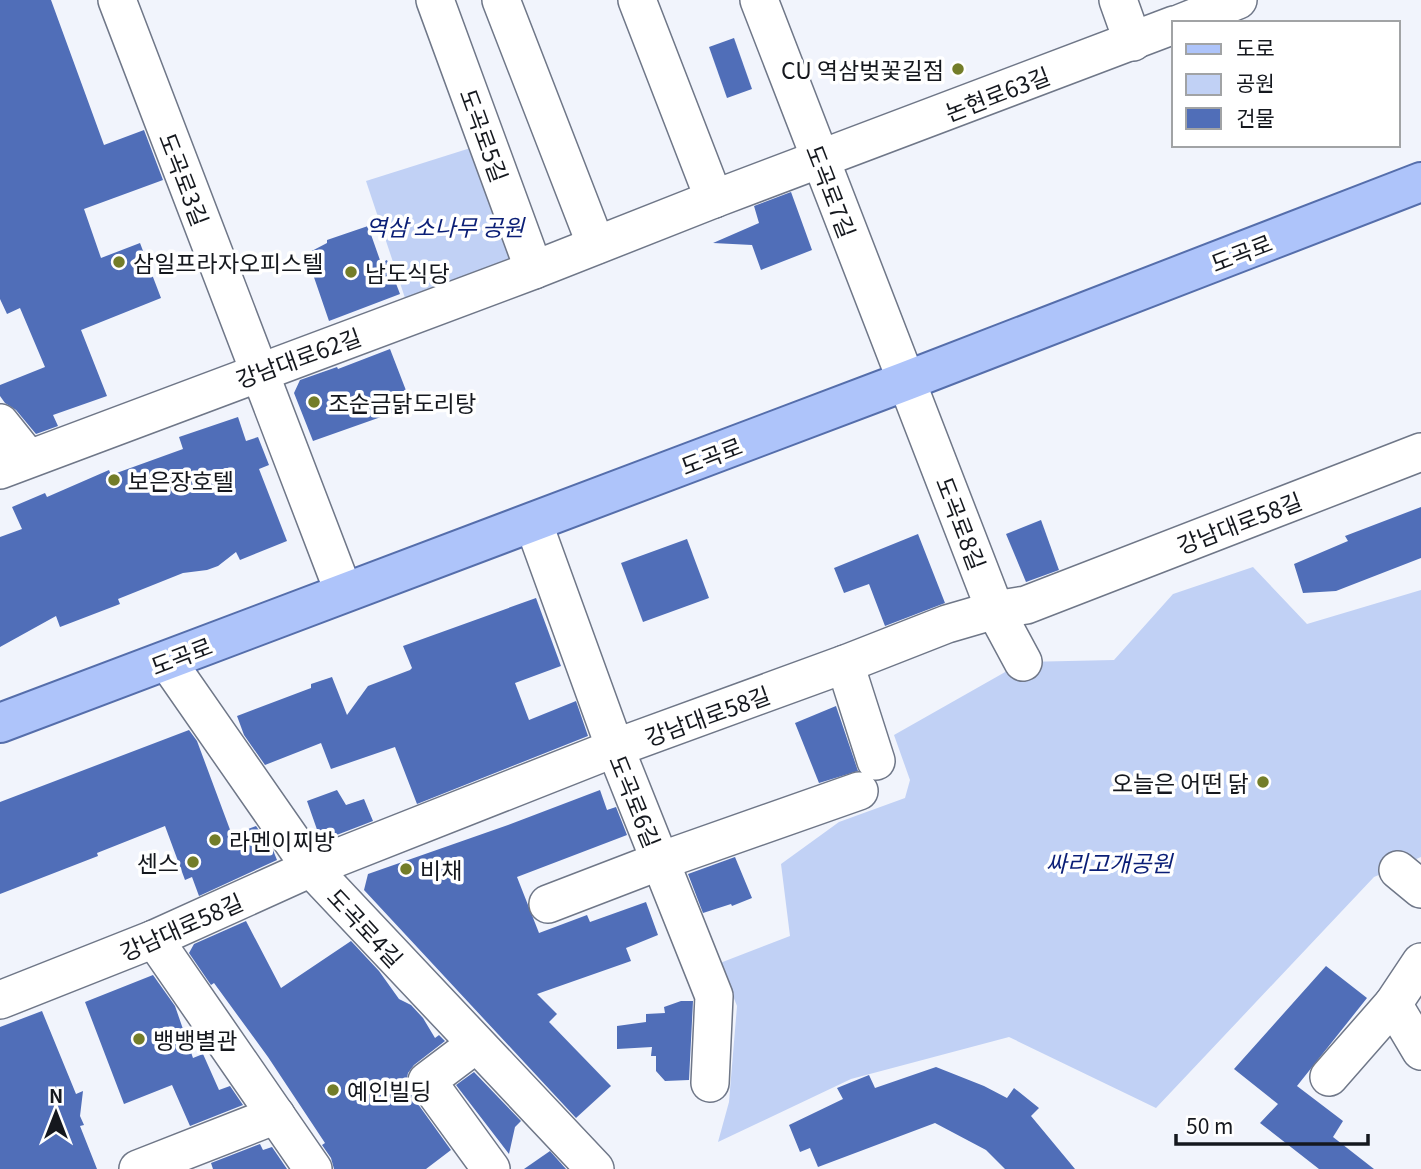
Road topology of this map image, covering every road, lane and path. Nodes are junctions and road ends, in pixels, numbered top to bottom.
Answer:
1 (117, 0) edge
2 (435, 0) edge
3 (502, 0) edge
4 (637, 0) edge
5 (759, 0) edge
6 (1118, 0) edge
7 (1238, 0) edge
8 (1186, 21) edge
9 (1172, 26) edge
10 (1133, 42) junction
11 (820, 160) junction
12 (1421, 182) edge
13 (714, 199) junction
14 (596, 245) junction
15 (534, 270) junction
16 (259, 372) junction
17 (906, 381) junction
18 (0, 423) edge
19 (1421, 452) edge
20 (14, 464) edge
21 (533, 522) junction
22 (344, 593) junction
23 (995, 610) junction
24 (167, 660) junction
25 (1023, 662) dead end
26 (845, 664) junction
27 (0, 723) edge
28 (615, 748) junction
29 (660, 861) junction
30 (311, 868) junction
31 (548, 904) dead end
32 (154, 939) junction
33 (1421, 962) edge
34 (0, 1000) edge
35 (1393, 1004) junction
36 (476, 1044) junction
37 (1421, 1051) edge
38 (1329, 1077) dead end
39 (710, 1083) dead end
40 (276, 1115) junction
41 (138, 1169) edge
42 (313, 1169) edge
43 (491, 1169) edge
44 (595, 1169) edge

1 - 16 street, 도곡로3길
2 - 15 street, 도곡로5길
3 - 14 street
4 - 13 street
5 - 11 street, 도곡로7길
6 - 10 street
7 - 8 street
9 - 10 street, 논현로63길
10 - 11 street, 논현로63길
11 - 13 street, 강남대로62길
11 - 17 street, 도곡로7길
12 - 17 main road, 도곡로
13 - 14 street, 강남대로62길
14 - 15 street, 강남대로62길
15 - 16 street, 강남대로62길
16 - 20 street, 강남대로62길
16 - 22 street, 도곡로3길
17 - 21 main road, 도곡로
17 - 23 street, 도곡로8길
18 - 20 street
19 - 23 street, 강남대로58길
21 - 22 main road, 도곡로
21 - 28 street, 도곡로6길
22 - 24 main road, 도곡로
23 - 25 street, 도곡로8길
23 - 26 street, 강남대로58길
24 - 27 main road, 도곡로
24 - 30 street, 도곡로4길
26 - 28 street, 강남대로58길
26 - 29 street
28 - 29 street, 도곡로6길
28 - 30 street, 강남대로58길
29 - 31 street
29 - 39 street, 도곡로6길
30 - 32 street, 강남대로58길
30 - 36 street, 도곡로4길
32 - 34 street, 강남대로58길
32 - 40 street
33 - 35 street
35 - 37 street
35 - 38 street
36 - 43 street
36 - 44 street, 도곡로4길
40 - 41 street
40 - 42 street

